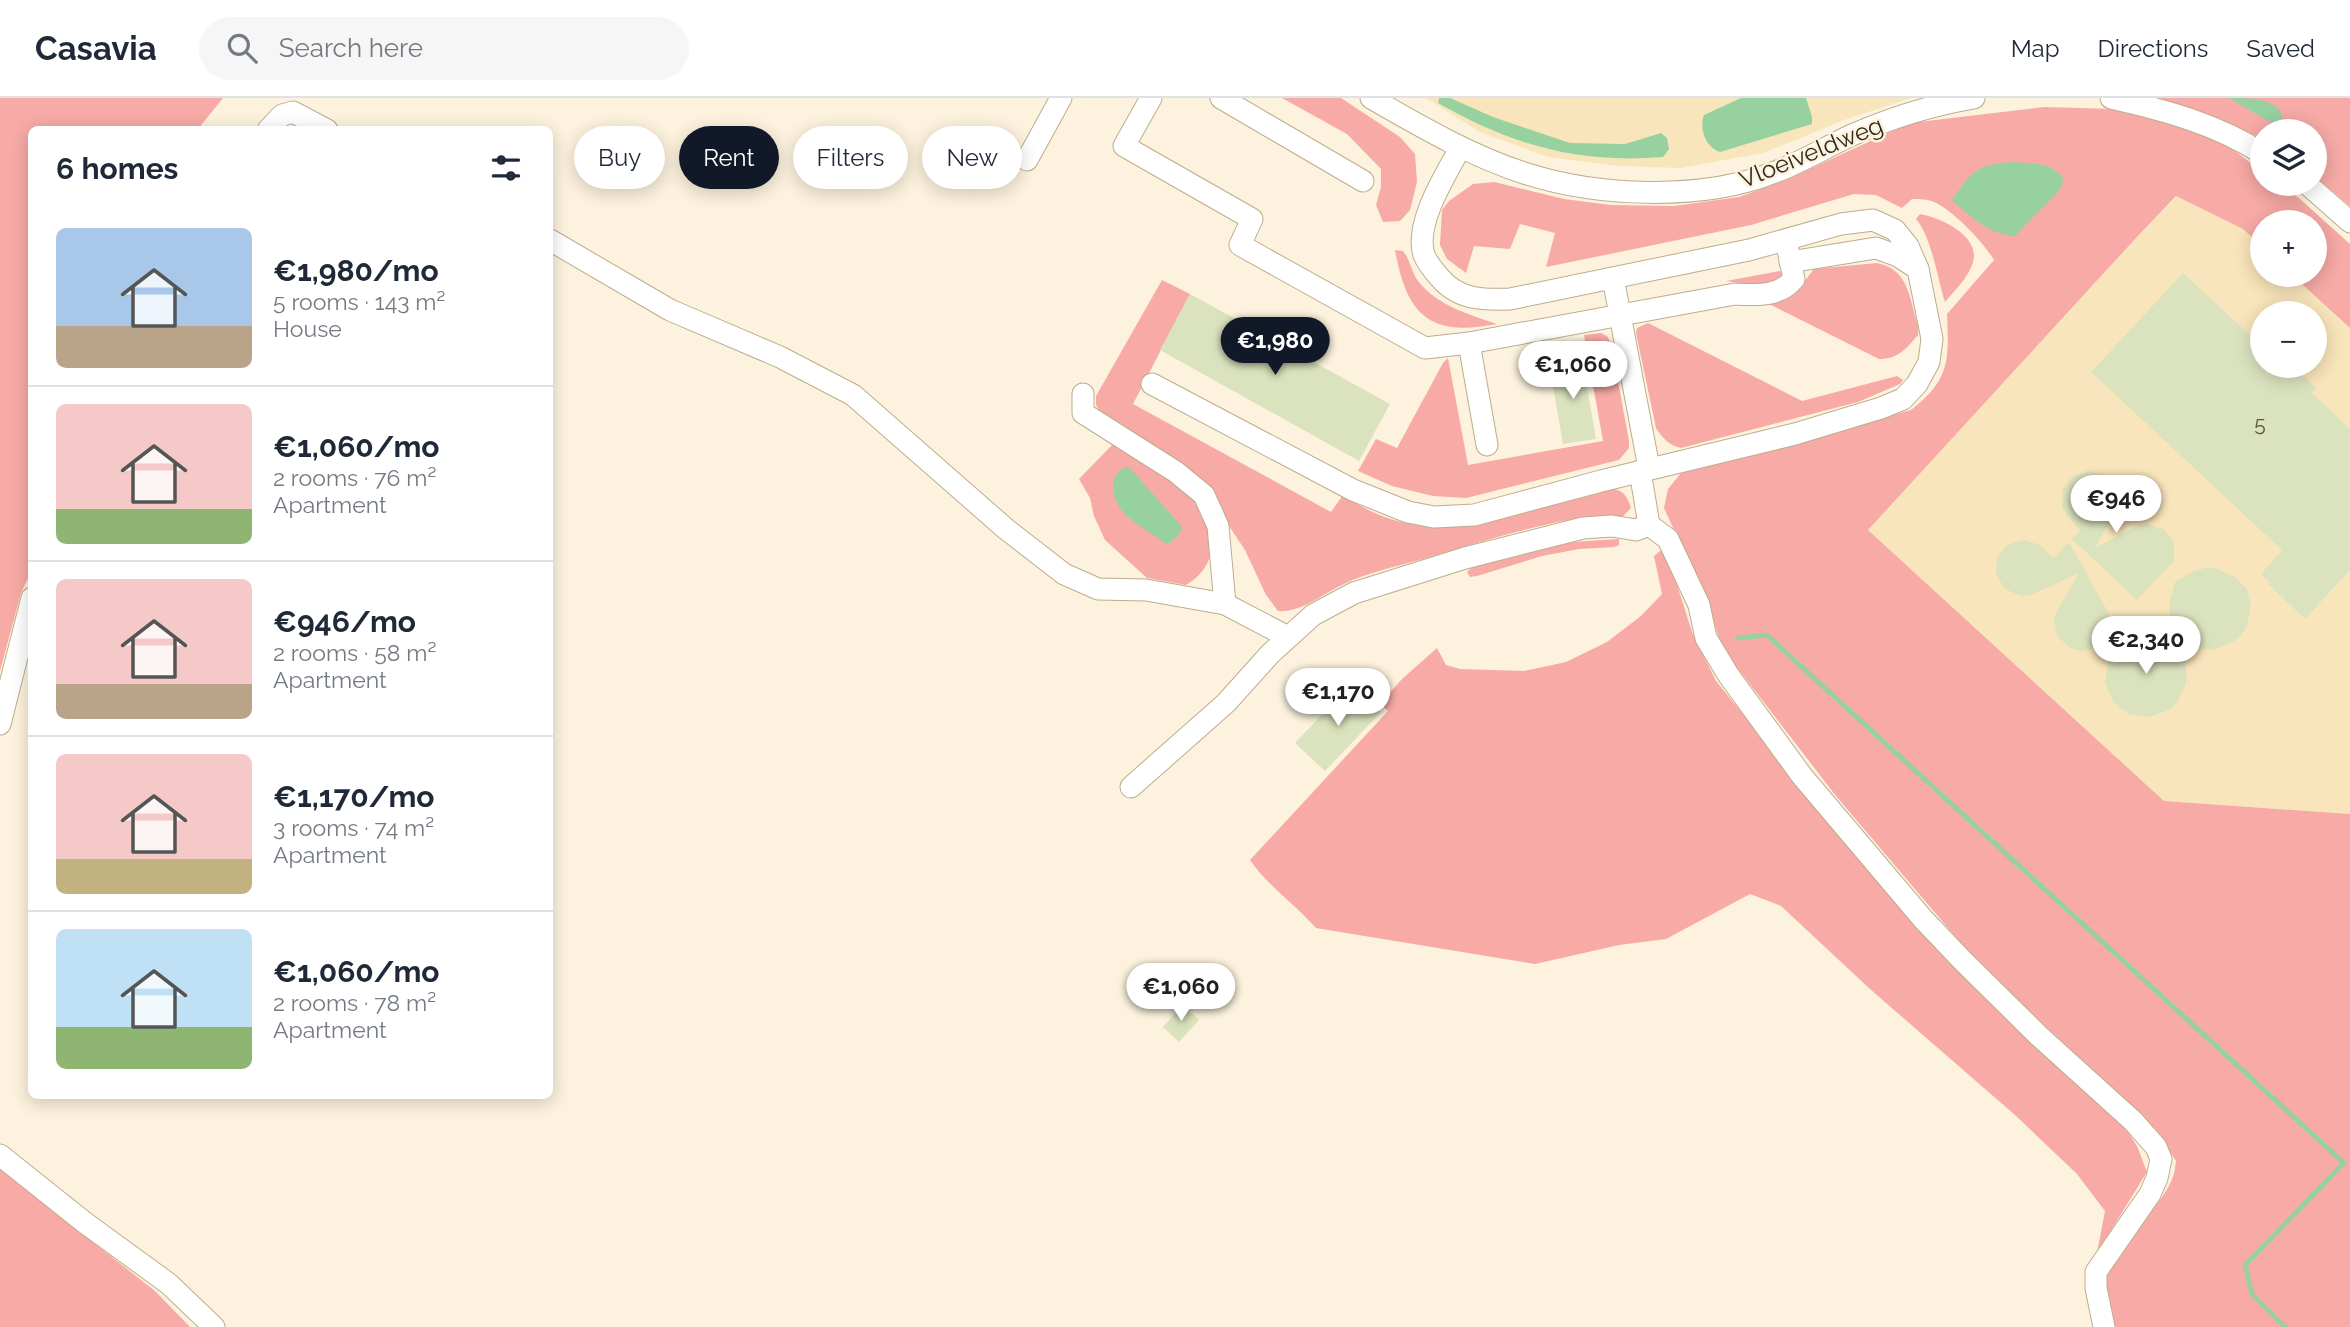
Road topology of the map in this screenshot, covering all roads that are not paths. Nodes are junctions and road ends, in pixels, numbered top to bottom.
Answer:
1 (1061, 98) edge
2 (1151, 98) edge
3 (1221, 98) edge
4 (1371, 98) edge
5 (1974, 98) edge
6 (2111, 98) edge
7 (272, 126) edge
8 (319, 126) edge
9 (2250, 146) edge
10 (1460, 148) junction
11 (1027, 160) dead end
12 (1363, 181) dead end
13 (2321, 196) edge
14 (2350, 222) edge
15 (1786, 240) junction
16 (553, 242) edge
17 (1790, 262) junction
18 (1919, 269) junction
19 (1613, 278) junction
20 (1620, 315) junction
21 (1469, 343) junction
22 (1152, 384) dead end
23 (1083, 394) dead end
24 (1487, 445) dead end
25 (1644, 470) junction
26 (1649, 525) junction
27 (1225, 604) junction
28 (28, 614) edge
29 (1288, 637) junction
30 (0, 724) edge
31 (1131, 787) dead end
32 (0, 1155) edge
33 (214, 1327) edge
34 (2104, 1327) edge

1 - 11 street
2 - 21 street
3 - 12 street
4 - 10 street, Vloeiveldweg
5 - 10 street, Vloeiveldweg
6 - 9 street
7 - 8 street
10 - 19 street
13 - 14 street
15 - 17 street
15 - 18 street
15 - 19 street
16 - 27 street
17 - 18 street
17 - 20 street
18 - 25 street
19 - 20 street
20 - 21 street
20 - 25 street
21 - 24 street
22 - 25 street
23 - 27 street
25 - 26 street
26 - 29 street
26 - 34 street
27 - 29 street
28 - 30 street
29 - 31 street
32 - 33 street

